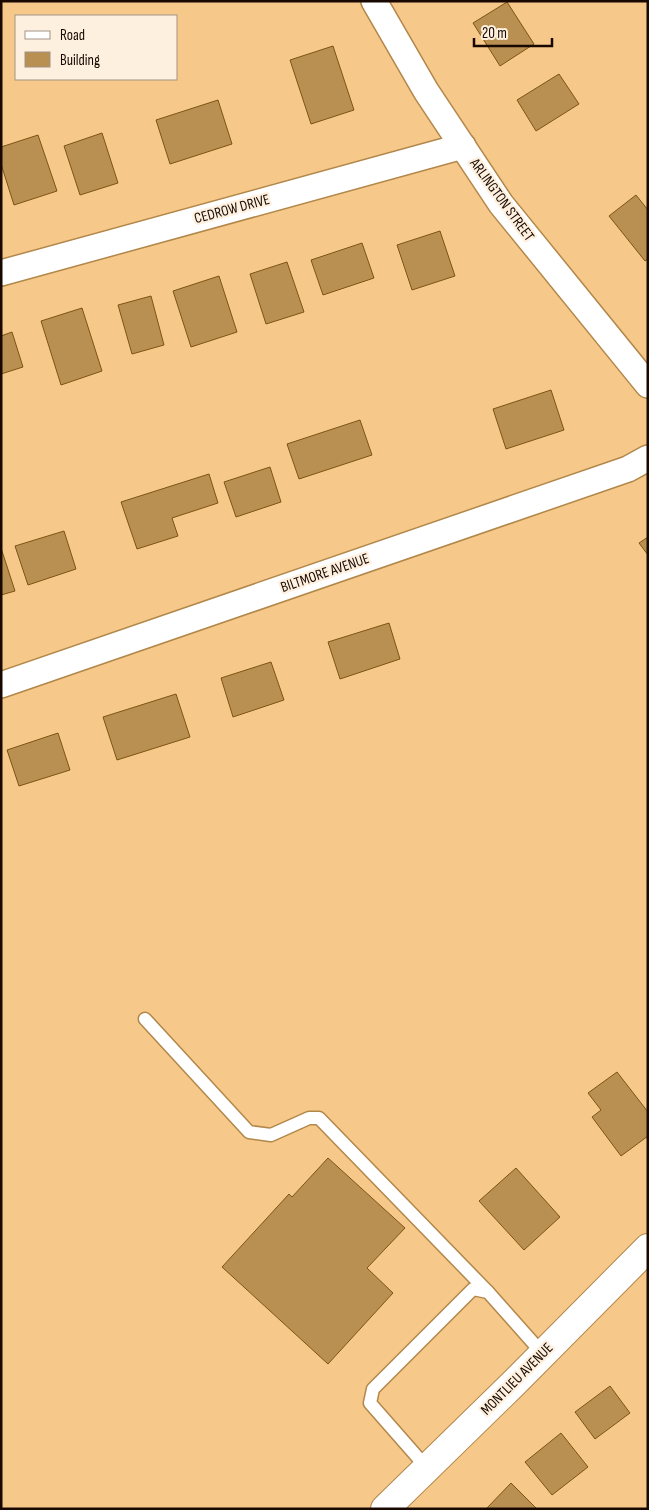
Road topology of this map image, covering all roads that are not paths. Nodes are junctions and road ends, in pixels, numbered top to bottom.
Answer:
1 (374, 1) edge
2 (463, 146) junction
3 (1, 273) edge
4 (648, 385) edge
5 (648, 458) edge
6 (1, 684) edge
7 (145, 1019) dead end
8 (648, 1248) edge
9 (488, 1292) junction
10 (542, 1354) junction
11 (427, 1468) junction
12 (385, 1509) edge

1 - 2 street, ARLINGTON STREET
2 - 3 street, CEDROW DRIVE
2 - 4 street, ARLINGTON STREET
5 - 6 street, BILTMORE AVENUE
7 - 9 lane
8 - 10 street, MONTLIEU AVENUE
9 - 10 lane
9 - 11 lane
10 - 11 street, MONTLIEU AVENUE
11 - 12 street, MONTLIEU AVENUE

